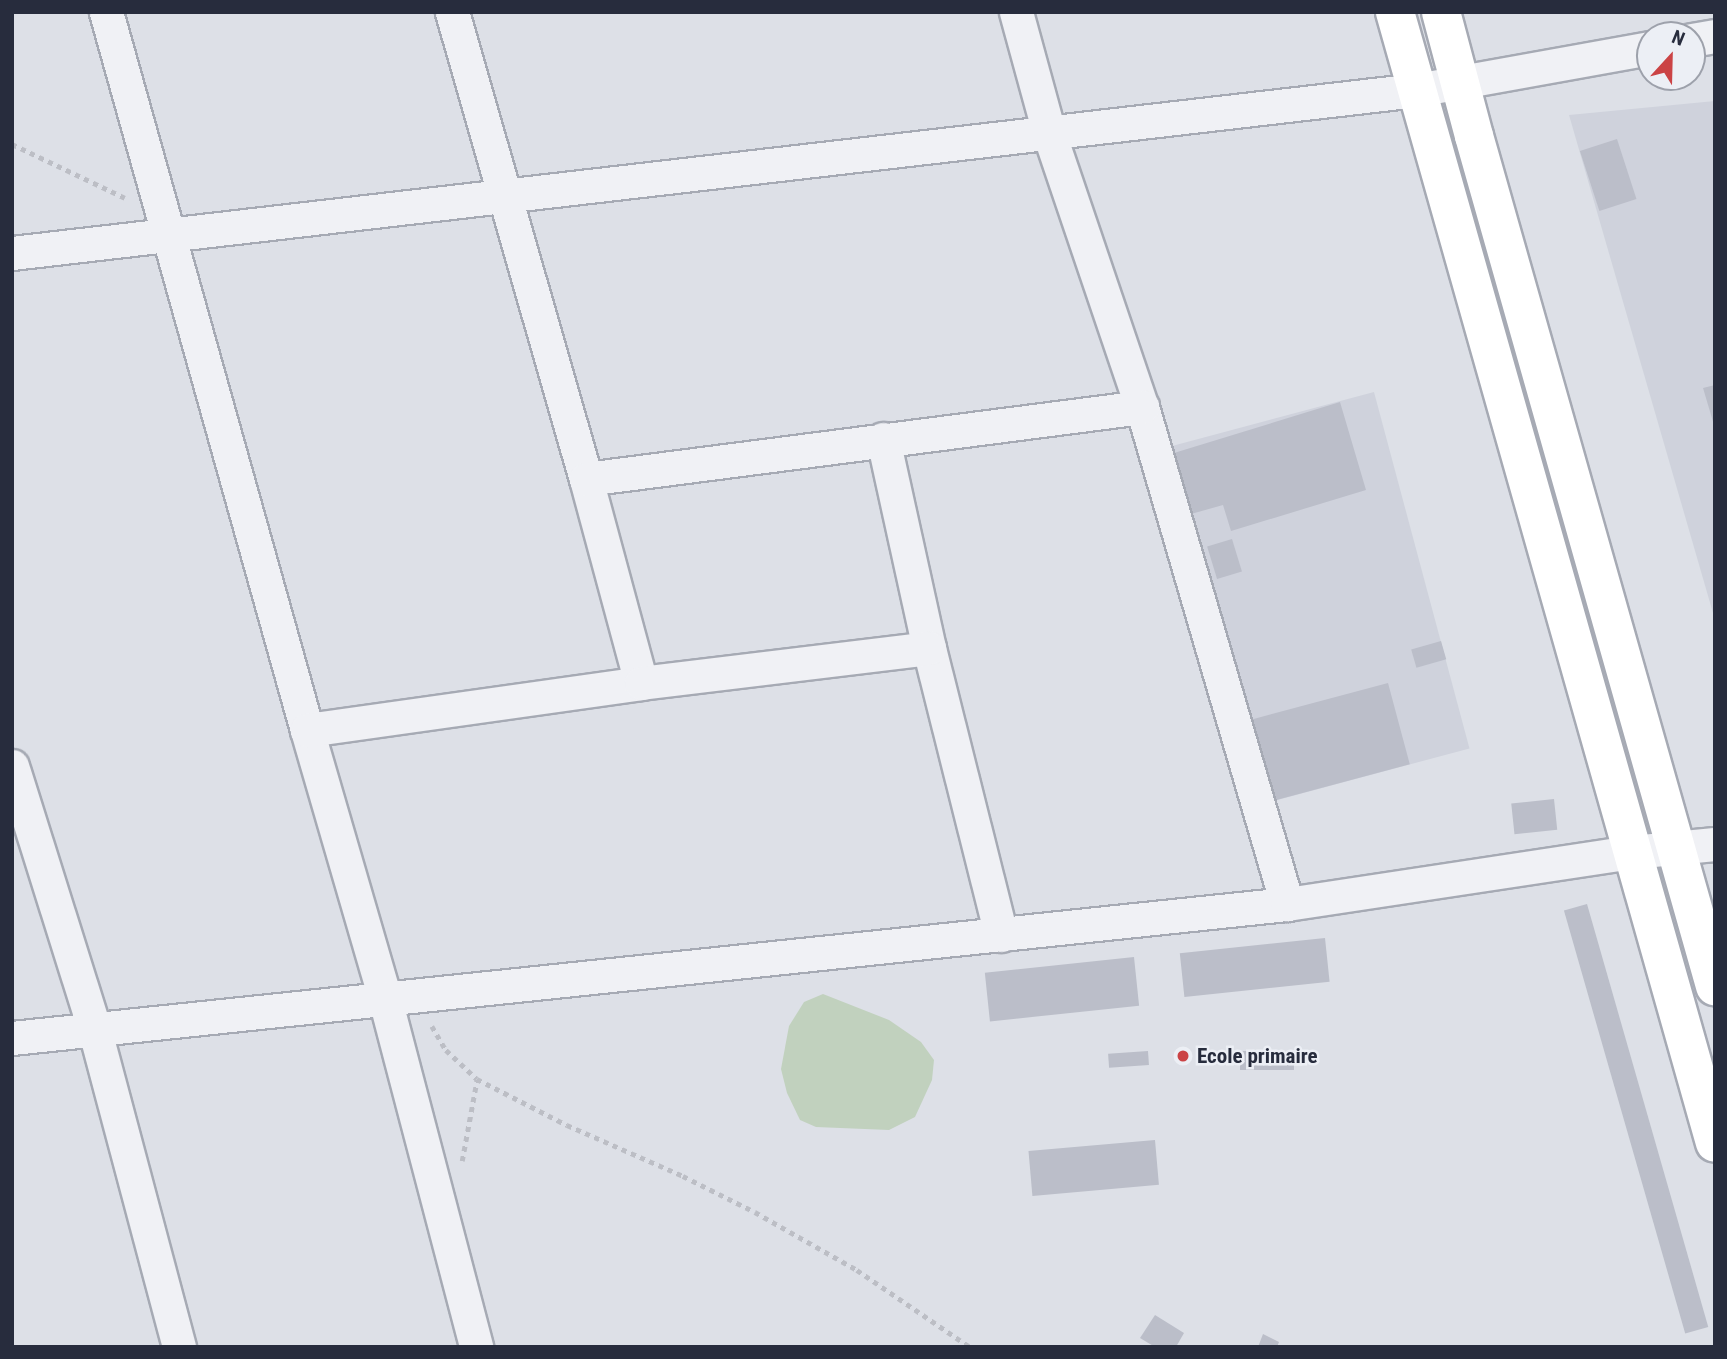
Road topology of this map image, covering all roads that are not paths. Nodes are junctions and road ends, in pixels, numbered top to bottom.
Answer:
1 (106, 12) edge
2 (452, 12) edge
3 (1016, 12) edge
4 (1395, 12) edge
5 (1441, 12) edge
6 (1636, 51) edge
7 (1460, 82) junction
8 (1416, 90) junction
9 (1049, 133) junction
10 (503, 196) junction
11 (168, 236) junction
12 (12, 253) edge
13 (1142, 407) junction
14 (883, 439) junction
15 (586, 479) junction
16 (929, 648) junction
17 (641, 683) junction
18 (307, 730) junction
19 (12, 766) edge
20 (1715, 844) edge
21 (1676, 848) junction
22 (1632, 852) junction
23 (1287, 904) junction
24 (1000, 935) junction
25 (1715, 986) edge
26 (399, 998) junction
27 (95, 1031) junction
28 (12, 1038) edge
29 (1715, 1143) edge
30 (179, 1347) edge
31 (476, 1347) edge

1 - 11 street
2 - 10 street
3 - 9 street
4 - 8 street
5 - 7 street
6 - 7 street
7 - 8 street
7 - 21 street
8 - 9 street
8 - 22 street
9 - 10 street
9 - 13 street
10 - 11 street
10 - 15 street
11 - 12 street
11 - 18 street
13 - 14 street
13 - 23 street
14 - 15 street
14 - 16 street
15 - 17 street
16 - 17 street
16 - 24 street
17 - 18 street
18 - 26 street
19 - 27 street
20 - 21 street
21 - 22 street
21 - 25 street
22 - 23 street
22 - 29 street
23 - 24 street
24 - 26 street
26 - 27 street
26 - 31 street
27 - 28 street
27 - 30 street

